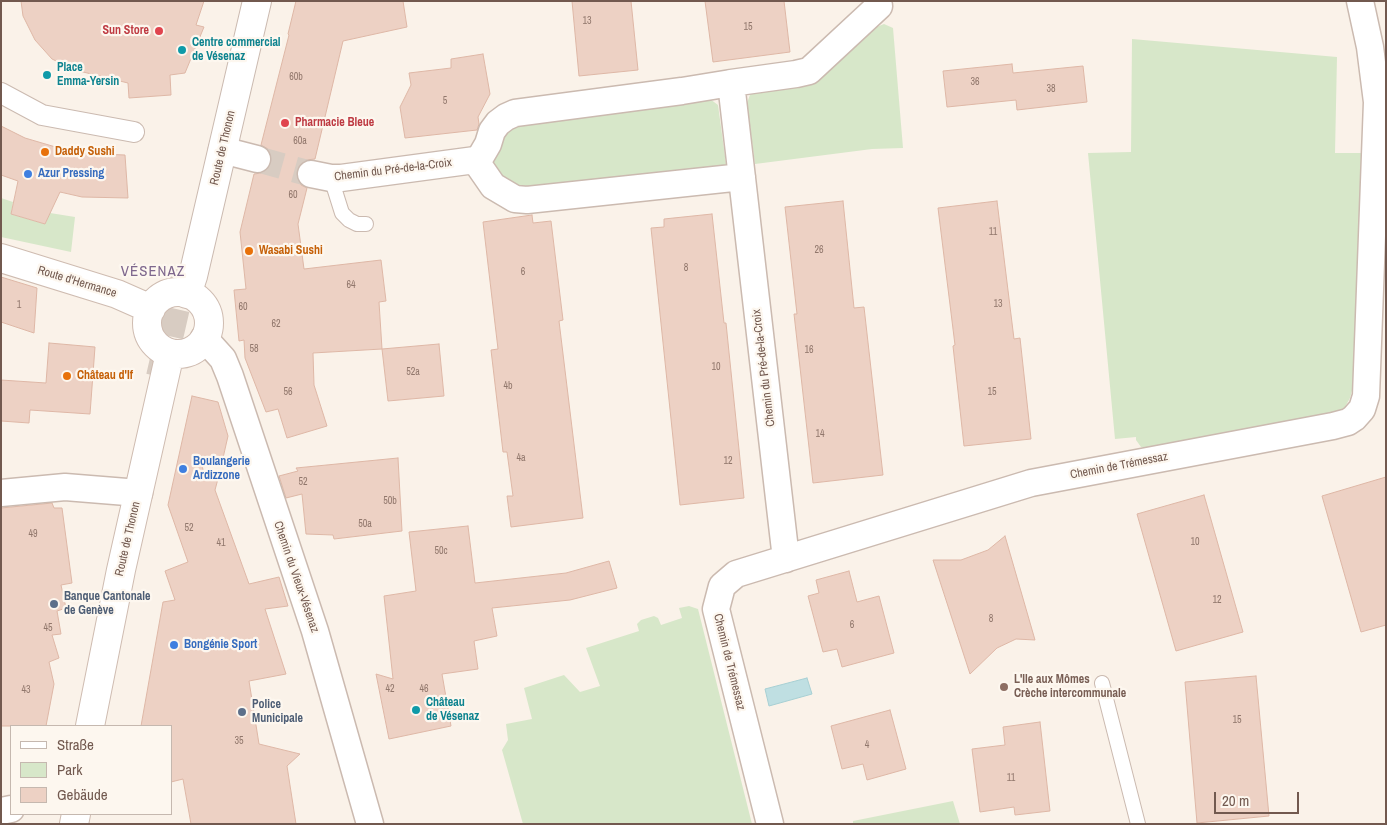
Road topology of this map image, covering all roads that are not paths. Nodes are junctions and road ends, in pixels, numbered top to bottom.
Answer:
1 (257, 1) edge
2 (1360, 1) edge
3 (879, 6) dead end
4 (731, 83) junction
5 (1, 93) edge
6 (134, 132) dead end
7 (222, 150) junction
8 (258, 159) tunnel mouth
9 (475, 160) junction
10 (321, 176) joint
11 (742, 177) junction
12 (366, 224) dead end
13 (1, 258) edge
14 (187, 294) junction
15 (151, 309) junction
16 (204, 338) junction
17 (170, 353) junction
18 (1, 493) edge
19 (139, 493) junction
20 (786, 559) junction
21 (1102, 683) dead end
22 (90, 725) edge
23 (370, 824) edge
24 (770, 824) edge
25 (1138, 824) edge

1 - 7 main road, Route de Thonon
2 - 20 street, Chemin de Trémessaz
3 - 4 street
4 - 9 street
4 - 11 street, Chemin du Pré-de-la-Croix
5 - 6 street
7 - 8 street
7 - 14 main road, Route de Thonon
9 - 10 street, Chemin du Pré-de-la-Croix
9 - 11 street
10 - 12 lane
11 - 20 street, Chemin du Pré-de-la-Croix
13 - 15 main road, Route d'Hermance
14 - 15 main road
14 - 16 main road
15 - 17 main road
16 - 17 main road
16 - 23 street, Chemin du Vieux-Vésenaz
17 - 19 main road, Route de Thonon
18 - 19 street
19 - 22 main road, Route de Thonon
20 - 24 street, Chemin de Trémessaz
21 - 25 lane

